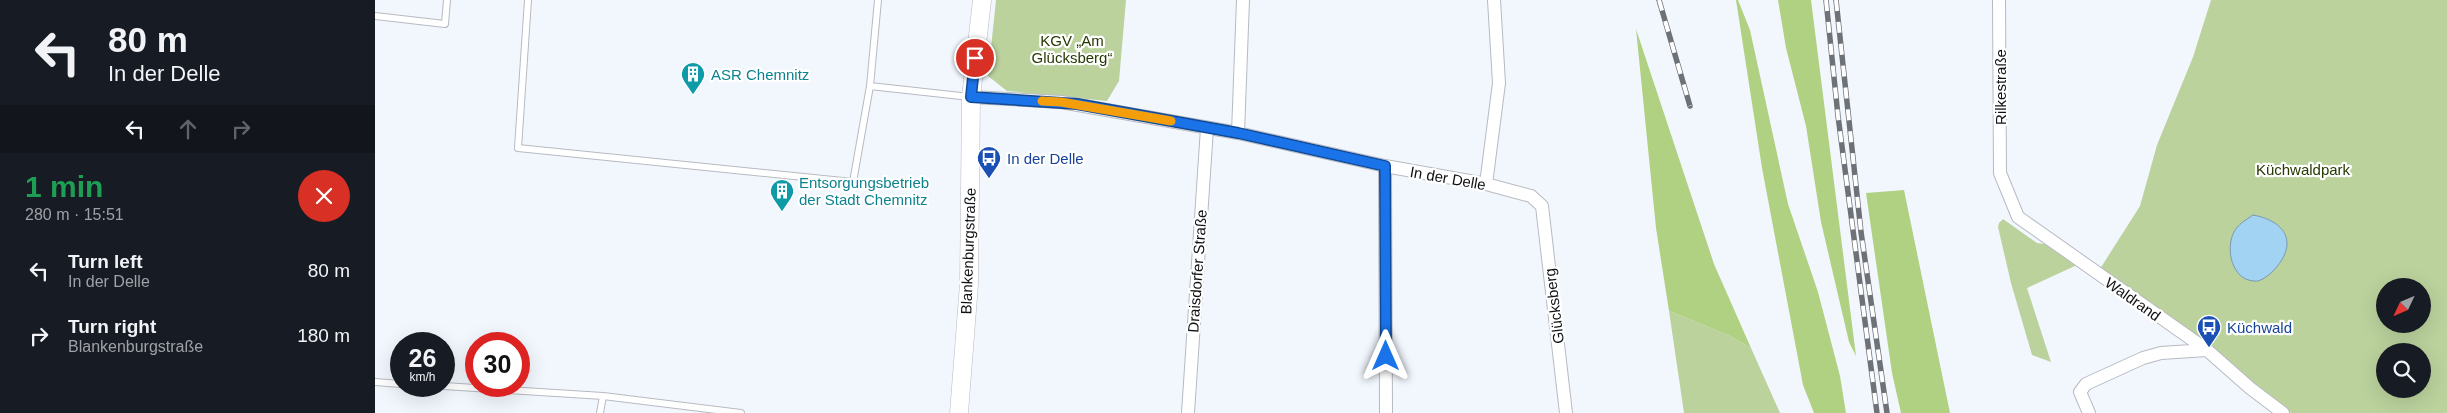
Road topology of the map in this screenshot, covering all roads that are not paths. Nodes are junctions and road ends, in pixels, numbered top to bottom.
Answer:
1 (447, 0) edge
2 (528, 0) edge
3 (878, 0) edge
4 (982, 0) edge
5 (1243, 0) edge
6 (1495, 0) edge
7 (1999, 0) edge
8 (375, 16) edge
9 (870, 86) junction
10 (971, 97) junction
11 (1207, 128) junction
12 (1238, 133) junction
13 (1385, 166) junction
14 (2001, 174) joint
15 (1486, 184) junction
16 (1539, 201) joint
17 (2207, 350) junction
18 (375, 382) edge
19 (390, 383) edge
20 (455, 387) edge
21 (603, 396) junction
22 (600, 413) edge
23 (741, 413) edge
24 (959, 413) edge
25 (1188, 413) edge
26 (1386, 413) edge
27 (1566, 413) edge
28 (2089, 413) edge
29 (2283, 413) edge

1 - 8 lane
2 - 9 lane
3 - 9 lane
4 - 10 main road, Blankenburgstraße
5 - 12 street
6 - 15 street
7 - 14 street, Rilkestraße
9 - 10 lane
10 - 11 street, In der Delle
10 - 24 main road, Blankenburgstraße
11 - 12 street, In der Delle
11 - 25 street, Draisdorfer Straße
12 - 13 street, In der Delle
13 - 15 street, In der Delle
13 - 26 street
14 - 17 street, Waldrand
15 - 16 street, In der Delle
16 - 27 street, Glücksberg
17 - 28 street
17 - 29 street, Waldrand
18 - 19 lane
20 - 21 lane
21 - 22 lane
21 - 23 lane

